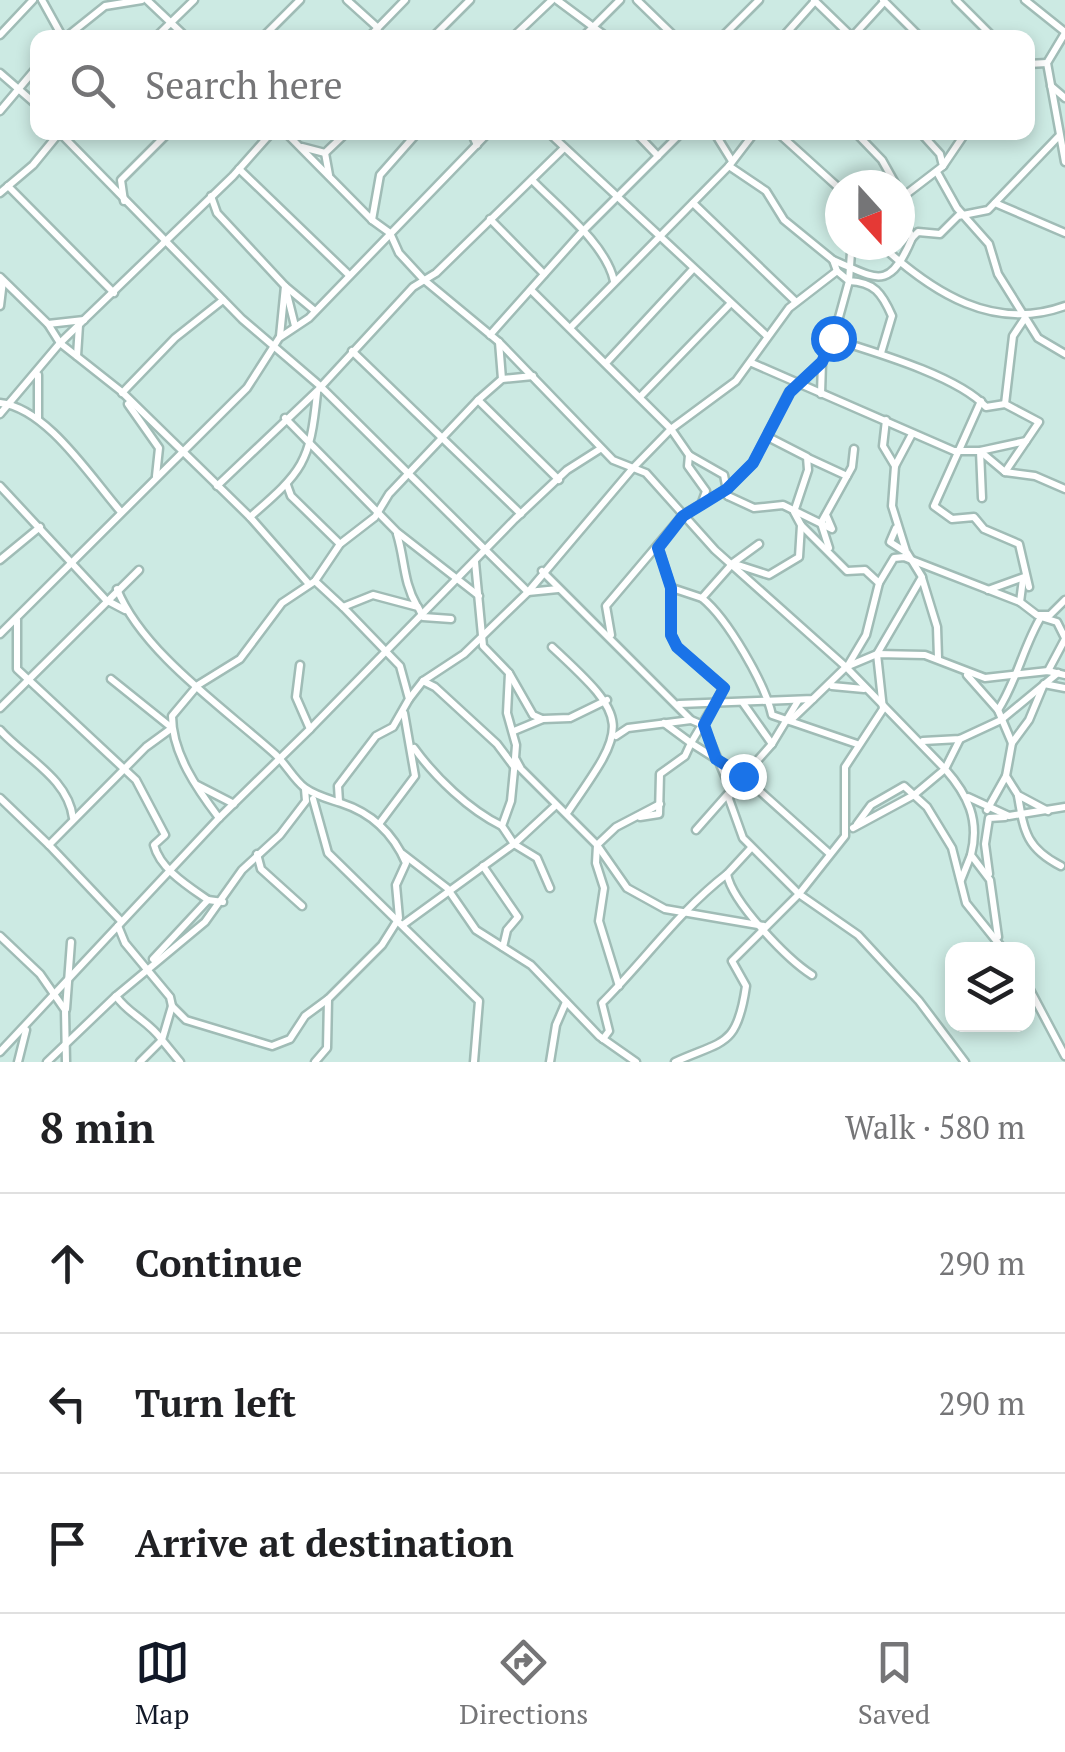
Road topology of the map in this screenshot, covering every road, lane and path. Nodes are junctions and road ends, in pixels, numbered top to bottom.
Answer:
1 (34, 0) edge
2 (42, 0) edge
3 (145, 0) edge
4 (194, 0) edge
5 (300, 0) edge
6 (348, 0) edge
7 (405, 0) edge
8 (470, 0) edge
9 (555, 0) edge
10 (620, 0) edge
11 (637, 0) edge
12 (760, 0) edge
13 (885, 0) edge
14 (956, 0) edge
15 (1025, 0) edge
16 (814, 1) edge
17 (108, 3) edge
18 (172, 22) junction
19 (593, 24) junction
20 (378, 28) joint
21 (59, 30) edge
22 (74, 30) edge
23 (164, 30) edge
24 (180, 30) edge
25 (270, 30) edge
26 (440, 30) edge
27 (521, 30) edge
28 (588, 30) edge
29 (599, 30) edge
30 (668, 30) edge
31 (728, 30) edge
32 (789, 30) edge
33 (844, 30) edge
34 (857, 30) edge
35 (912, 30) edge
36 (986, 30) edge
37 (1065, 33) edge
38 (0, 34) edge
39 (1053, 51) junction
40 (1065, 56) edge
41 (1047, 63) junction
42 (1035, 64) edge
43 (0, 74) edge
44 (30, 74) edge
45 (18, 86) junction
46 (1050, 86) junction
47 (30, 98) edge
48 (1065, 98) edge
49 (0, 111) edge
50 (1058, 137) junction
51 (53, 140) edge
52 (65, 140) edge
53 (160, 140) edge
54 (265, 140) edge
55 (293, 140) edge
56 (339, 140) edge
57 (402, 140) edge
58 (409, 140) edge
59 (475, 140) edge
60 (482, 140) edge
61 (556, 140) edge
62 (643, 140) edge
63 (674, 140) edge
64 (718, 140) edge
65 (749, 140) edge
66 (787, 140) edge
67 (862, 140) edge
68 (928, 140) edge
69 (961, 140) edge
70 (477, 145) junction
71 (300, 147) junction
72 (400, 148) junction
73 (564, 148) junction
74 (325, 153) junction
75 (658, 156) junction
76 (1065, 162) edge
77 (730, 164) junction
78 (239, 169) junction
79 (888, 170) edge
80 (940, 170) junction
81 (96, 175) junction
82 (328, 175) junction
83 (825, 175) edge
84 (121, 180) junction
85 (532, 180) junction
86 (8, 186) junction
87 (915, 188) edge
88 (0, 194) edge
89 (212, 196) junction
90 (616, 198) junction
91 (124, 202) junction
92 (693, 203) junction
93 (995, 203) junction
94 (964, 214) junction
95 (490, 219) junction
96 (372, 220) junction
97 (646, 225) junction
98 (670, 225) junction
99 (390, 233) junction
100 (581, 233) junction
101 (1065, 233) edge
102 (915, 235) edge
103 (659, 236) junction
104 (164, 243) junction
105 (825, 254) edge
106 (833, 260) joint
107 (852, 260) edge
108 (897, 260) edge
109 (903, 260) edge
110 (901, 264) junction
111 (850, 266) junction
112 (694, 269) junction
113 (836, 272) junction
114 (544, 274) junction
115 (349, 275) junction
116 (2, 279) edge
117 (423, 280) junction
118 (849, 281) junction
119 (614, 282) junction
120 (286, 286) junction
121 (532, 290) junction
122 (114, 293) junction
123 (223, 300) junction
124 (796, 302) junction
125 (730, 304) junction
126 (0, 306) edge
127 (1065, 306) edge
128 (315, 311) junction
129 (1025, 318) junction
130 (82, 322) junction
131 (48, 324) junction
132 (294, 326) junction
133 (571, 327) junction
134 (490, 335) junction
135 (767, 336) junction
136 (280, 338) junction
137 (833, 338) junction
138 (498, 342) junction
139 (60, 343) junction
140 (274, 347) junction
141 (352, 351) junction
142 (881, 353) junction
143 (1065, 354) edge
144 (77, 358) junction
145 (822, 362) junction
146 (606, 363) junction
147 (752, 363) junction
148 (38, 372) junction
149 (534, 376) junction
150 (502, 379) junction
151 (796, 386) junction
152 (318, 388) junction
153 (122, 392) junction
154 (821, 394) junction
155 (640, 397) junction
156 (478, 400) junction
157 (981, 401) junction
158 (0, 403) edge
159 (10, 404) junction
160 (1005, 404) junction
161 (0, 414) edge
162 (286, 418) junction
163 (38, 419) junction
164 (886, 420) junction
165 (671, 428) junction
166 (912, 434) junction
167 (768, 436) junction
168 (445, 439) junction
169 (1027, 441) junction
170 (312, 444) junction
171 (600, 448) junction
172 (854, 449) dead end
173 (980, 451) junction
174 (959, 452) junction
175 (182, 455) junction
176 (689, 455) junction
177 (806, 457) junction
178 (643, 458) junction
179 (895, 466) junction
180 (632, 468) junction
181 (1005, 472) junction
182 (646, 473) junction
183 (724, 474) junction
184 (407, 475) junction
185 (740, 476) junction
186 (847, 476) junction
187 (155, 478) junction
188 (559, 480) junction
189 (1065, 480) edge
190 (1056, 484) junction
191 (288, 485) junction
192 (0, 486) edge
193 (217, 486) junction
194 (1065, 490) edge
195 (728, 493) junction
196 (982, 498) dead end
197 (701, 504) junction
198 (121, 512) junction
199 (794, 512) junction
200 (378, 514) junction
201 (521, 514) junction
202 (683, 516) junction
203 (250, 518) junction
204 (824, 519) junction
205 (801, 525) junction
206 (40, 527) junction
207 (397, 532) junction
208 (340, 544) junction
209 (759, 544) dead end
210 (658, 548) junction
211 (830, 549) junction
212 (483, 551) junction
213 (0, 560) edge
214 (474, 562) junction
215 (914, 562) junction
216 (73, 563) junction
217 (733, 563) junction
218 (139, 570) dead end
219 (542, 571) junction
220 (1024, 576) junction
221 (922, 577) junction
222 (456, 578) junction
223 (312, 582) junction
224 (879, 582) junction
225 (1029, 587) dead end
226 (671, 588) junction
227 (117, 589) junction
228 (558, 589) junction
229 (986, 590) junction
230 (528, 592) junction
231 (479, 596) junction
232 (702, 598) junction
233 (106, 600) junction
234 (1065, 600) edge
235 (1020, 602) junction
236 (343, 607) junction
237 (418, 607) junction
238 (126, 610) junction
239 (427, 614) junction
240 (1042, 617) junction
241 (17, 619) junction
242 (450, 619) dead end
243 (1061, 622) edge
244 (0, 634) edge
245 (484, 636) junction
246 (611, 636) junction
247 (1065, 639) edge
248 (552, 647) dead end
249 (386, 652) junction
250 (877, 654) junction
251 (938, 658) junction
252 (300, 666) dead end
253 (846, 668) junction
254 (1048, 670) junction
255 (509, 673) junction
256 (966, 674) junction
257 (1062, 674) edge
258 (1015, 675) junction
259 (30, 677) junction
260 (111, 680) dead end
261 (423, 681) junction
262 (1044, 684) junction
263 (198, 685) junction
264 (831, 686) junction
265 (1065, 688) edge
266 (866, 689) junction
267 (768, 698) junction
268 (409, 699) junction
269 (813, 699) junction
270 (607, 700) junction
271 (800, 700) junction
272 (743, 703) junction
273 (678, 704) junction
274 (712, 704) junction
275 (0, 708) edge
276 (884, 709) junction
277 (998, 710) junction
278 (404, 712) junction
279 (772, 715) junction
280 (543, 719) junction
281 (691, 720) junction
282 (1001, 720) junction
283 (789, 722) junction
284 (664, 723) junction
285 (704, 725) junction
286 (172, 728) junction
287 (310, 729) junction
288 (0, 730) edge
289 (514, 731) junction
290 (768, 732) junction
291 (615, 736) junction
292 (960, 740) junction
293 (922, 742) junction
294 (1012, 743) junction
295 (691, 744) junction
296 (772, 744) junction
297 (856, 744) junction
298 (413, 747) junction
299 (716, 759) junction
300 (280, 760) junction
301 (515, 763) junction
302 (946, 768) junction
303 (125, 769) junction
304 (743, 776) junction
305 (1006, 776) junction
306 (197, 785) junction
307 (338, 786) junction
308 (304, 788) junction
309 (732, 790) junction
310 (914, 795) junction
311 (1018, 795) junction
312 (968, 796) junction
313 (0, 798) edge
314 (314, 799) junction
315 (339, 802) junction
316 (234, 804) junction
317 (556, 804) junction
318 (1065, 807) edge
319 (987, 808) junction
320 (1048, 810) junction
321 (566, 812) junction
322 (1021, 814) junction
323 (1009, 816) junction
324 (219, 818) junction
325 (989, 818) junction
326 (74, 820) junction
327 (379, 824) junction
328 (502, 826) junction
329 (853, 828) junction
330 (696, 830) dead end
331 (845, 836) junction
332 (514, 844) junction
333 (48, 845) junction
334 (597, 845) junction
335 (752, 848) junction
336 (258, 854) junction
337 (402, 854) junction
338 (830, 854) junction
339 (970, 855) junction
340 (483, 866) junction
341 (1060, 866) dead end
342 (172, 872) junction
343 (727, 874) junction
344 (990, 880) junction
345 (960, 881) junction
346 (550, 888) dead end
347 (450, 892) junction
348 (799, 894) junction
349 (208, 900) junction
350 (222, 902) junction
351 (302, 906) dead end
352 (688, 914) junction
353 (402, 921) junction
354 (120, 924) junction
355 (764, 926) junction
356 (0, 936) edge
357 (998, 938) junction
358 (71, 942) dead end
359 (1000, 942) edge
360 (504, 947) junction
361 (147, 969) junction
362 (72, 972) junction
363 (812, 976) dead end
364 (619, 986) junction
365 (53, 994) junction
366 (116, 996) junction
367 (328, 999) junction
368 (1035, 999) edge
369 (566, 1002) junction
370 (123, 1006) junction
371 (172, 1006) junction
372 (66, 1010) junction
373 (103, 1012) junction
374 (26, 1028) junction
375 (604, 1039) junction
376 (162, 1040) junction
377 (66, 1044) junction
378 (0, 1052) edge
379 (1065, 1056) edge
380 (178, 1059) edge
381 (18, 1062) edge
382 (47, 1062) edge
383 (66, 1062) edge
384 (140, 1062) edge
385 (188, 1062) edge
386 (315, 1062) edge
387 (474, 1062) edge
388 (550, 1062) edge
389 (636, 1062) edge
390 (675, 1062) edge
391 (965, 1062) edge

1 - 38 street
2 - 21 street
3 - 17 street
3 - 18 street
4 - 18 street
5 - 25 street
6 - 20 street
7 - 20 street
8 - 26 street
9 - 19 street
9 - 27 street
10 - 19 street
11 - 30 street
12 - 31 street
13 - 34 street
13 - 35 street
14 - 36 street
15 - 37 street
16 - 32 street
16 - 33 street
17 - 22 street
18 - 23 street
18 - 24 street
19 - 28 street
19 - 29 street
37 - 39 street
39 - 40 street
39 - 41 street
41 - 42 street
41 - 46 street
43 - 45 street
44 - 45 street
45 - 47 street
45 - 49 street
46 - 48 street
46 - 50 street
50 - 76 street
50 - 93 street
51 - 86 street
52 - 81 street
53 - 84 street
54 - 78 street
55 - 71 street
56 - 74 street
57 - 72 street
58 - 72 street
59 - 70 street
60 - 70 street
61 - 73 street
62 - 75 street
63 - 75 street
64 - 77 street
65 - 77 street
66 - 83 street
67 - 79 street
68 - 80 street
69 - 80 street
70 - 99 street
71 - 74 street
71 - 82 street
72 - 96 street
73 - 85 street
73 - 90 street
74 - 82 street
75 - 90 street
77 - 92 street
77 - 105 street
78 - 89 street
78 - 115 street
80 - 87 street
80 - 94 street
81 - 84 street
81 - 91 street
82 - 96 street
84 - 91 street
85 - 95 street
85 - 100 street
86 - 88 street
86 - 122 street
89 - 104 street
89 - 120 street
90 - 97 street
90 - 100 street
91 - 104 street
92 - 98 street
92 - 124 street
93 - 94 street
93 - 101 street
94 - 102 street
94 - 129 street
95 - 114 street
95 - 117 street
96 - 99 street
97 - 98 street
97 - 103 street
98 - 103 street
99 - 115 street
99 - 117 street
100 - 114 street
100 - 119 street
103 - 112 street
103 - 119 street
104 - 122 street
104 - 123 street
106 - 111 street
106 - 113 street
107 - 111 street
108 - 110 street
109 - 110 street
110 - 111 street
110 - 129 street
111 - 118 street
112 - 125 street
112 - 146 street
113 - 118 street
113 - 124 street
114 - 121 street
115 - 128 street
116 - 126 street
116 - 131 street
117 - 134 street
117 - 141 street
118 - 137 street
118 - 142 street
119 - 133 street
120 - 128 street
120 - 132 street
120 - 136 street
121 - 133 street
121 - 134 street
122 - 130 street
123 - 140 street
123 - 153 street
124 - 135 street
125 - 135 street
125 - 155 street
127 - 129 street
128 - 132 street
129 - 143 street
129 - 160 street
130 - 131 street
130 - 139 street
130 - 144 street
131 - 139 street
132 - 136 street
133 - 146 street
134 - 138 street
135 - 147 street
136 - 140 street
137 - 142 street
137 - 145 street
138 - 149 street
138 - 150 street
139 - 144 street
139 - 148 street
140 - 152 street
140 - 175 street
141 - 152 street
141 - 168 street
142 - 157 street
144 - 153 street
145 - 151 street
145 - 154 street
146 - 155 street
147 - 151 street
147 - 165 street
148 - 159 street
148 - 163 street
149 - 150 street
149 - 171 street
150 - 156 street
151 - 154 street
151 - 167 street
152 - 162 street
152 - 170 street
152 - 184 street
153 - 175 street
153 - 187 street
154 - 164 street
155 - 165 street
156 - 168 street
156 - 188 street
157 - 160 street
157 - 174 street
158 - 159 street
159 - 161 street
159 - 163 street
160 - 169 street
162 - 170 street
162 - 193 street
163 - 198 street
164 - 166 street
164 - 179 street
165 - 176 street
165 - 178 street
166 - 174 street
166 - 179 street
167 - 177 street
167 - 185 street
168 - 184 street
168 - 201 street
169 - 173 street
169 - 181 street
170 - 191 street
170 - 200 street
171 - 180 street
171 - 188 street
172 - 186 street
173 - 174 street
173 - 181 street
173 - 196 street
174 - 220 street
175 - 187 street
175 - 193 street
176 - 183 street
176 - 197 street
177 - 186 street
177 - 199 street
178 - 180 street
178 - 182 street
179 - 215 street
180 - 182 street
180 - 219 street
181 - 190 street
182 - 202 street
183 - 185 street
183 - 195 street
184 - 200 street
184 - 212 street
185 - 195 street
186 - 204 street
187 - 198 street
188 - 201 street
189 - 190 street
190 - 194 street
191 - 203 street
191 - 208 street
192 - 206 street
193 - 203 street
195 - 197 street
195 - 199 street
197 - 202 street
198 - 216 street
199 - 204 street
199 - 205 street
200 - 207 street
200 - 208 street
201 - 212 street
202 - 210 street
202 - 217 street
203 - 223 street
204 - 211 street
205 - 211 street
205 - 217 street
206 - 213 street
206 - 216 street
207 - 222 street
207 - 237 street
208 - 223 street
209 - 217 street
210 - 226 street
210 - 246 street
211 - 224 street
212 - 214 street
212 - 230 street
214 - 222 street
214 - 231 street
215 - 221 street
215 - 224 street
215 - 229 street
216 - 233 street
216 - 241 street
217 - 232 street
217 - 253 street
218 - 227 street
219 - 228 street
219 - 230 street
220 - 225 street
220 - 229 street
220 - 235 street
221 - 250 street
221 - 251 street
222 - 231 street
222 - 239 street
223 - 236 street
223 - 263 street
224 - 253 street
226 - 232 street
226 - 274 street
227 - 233 street
227 - 238 street
228 - 230 street
228 - 246 street
229 - 235 street
230 - 245 street
231 - 245 street
232 - 267 street
233 - 238 street
233 - 259 street
234 - 240 street
235 - 240 street
236 - 237 street
236 - 249 street
237 - 239 street
238 - 263 street
239 - 242 street
239 - 249 street
240 - 243 street
240 - 258 street
241 - 244 street
241 - 259 street
243 - 247 street
245 - 255 street
245 - 261 street
246 - 273 street
247 - 254 street
248 - 270 street
249 - 268 street
249 - 287 street
250 - 251 street
250 - 253 street
250 - 276 street
251 - 256 street
252 - 287 street
253 - 264 street
253 - 266 street
254 - 257 street
254 - 258 street
255 - 280 street
255 - 289 street
256 - 258 street
256 - 277 street
257 - 262 street
258 - 277 street
259 - 275 street
259 - 303 street
260 - 286 street
261 - 268 street
261 - 301 street
262 - 265 street
262 - 282 street
262 - 294 street
263 - 286 street
263 - 300 street
264 - 266 street
264 - 269 street
266 - 276 street
267 - 271 street
267 - 272 street
267 - 279 street
268 - 278 street
269 - 271 street
269 - 283 street
270 - 280 street
270 - 291 street
271 - 283 street
272 - 274 street
272 - 290 street
273 - 274 street
273 - 281 street
274 - 285 street
276 - 293 street
276 - 297 street
277 - 282 street
278 - 298 street
278 - 307 street
279 - 283 street
279 - 290 street
280 - 289 street
281 - 284 street
281 - 285 street
282 - 292 street
282 - 294 street
283 - 296 street
283 - 297 street
284 - 291 street
284 - 295 street
285 - 295 street
285 - 299 street
286 - 303 street
286 - 306 street
287 - 300 street
288 - 326 street
289 - 301 street
290 - 296 street
291 - 321 street
292 - 293 street
292 - 302 street
293 - 302 street
294 - 305 street
295 - 299 street
295 - 334 street
296 - 304 street
297 - 331 street
298 - 327 street
298 - 328 street
299 - 304 street
299 - 309 street
300 - 308 street
300 - 316 street
301 - 317 street
301 - 328 street
302 - 310 street
302 - 312 street
303 - 326 street
303 - 342 street
304 - 309 street
304 - 338 street
305 - 311 street
305 - 319 street
306 - 316 street
306 - 324 street
307 - 314 street
307 - 315 street
308 - 314 street
308 - 314 street
309 - 330 street
309 - 335 street
310 - 329 street
310 - 329 street
310 - 345 street
311 - 320 street
311 - 322 street
312 - 319 street
312 - 339 street
313 - 333 street
314 - 315 street
314 - 336 street
314 - 353 street
315 - 327 street
316 - 324 street
317 - 321 street
317 - 332 street
318 - 320 street
319 - 323 street
319 - 325 street
320 - 322 street
321 - 334 street
322 - 323 street
322 - 341 street
323 - 325 street
324 - 342 street
325 - 344 street
326 - 333 street
327 - 337 street
328 - 332 street
329 - 331 street
331 - 338 street
332 - 340 street
332 - 346 street
333 - 354 street
334 - 352 street
334 - 364 street
335 - 343 street
335 - 348 street
336 - 350 street
336 - 351 street
337 - 347 street
337 - 353 street
338 - 348 street
339 - 344 street
339 - 345 street
340 - 347 street
340 - 360 street
342 - 349 street
342 - 354 street
343 - 352 street
343 - 355 street
344 - 357 street
345 - 357 street
347 - 353 street
347 - 360 street
348 - 355 street
348 - 391 street
349 - 350 street
349 - 361 street
350 - 361 street
352 - 355 street
352 - 364 street
353 - 367 street
353 - 387 street
354 - 361 street
354 - 362 street
355 - 363 street
355 - 390 street
356 - 365 street
357 - 359 street
358 - 362 street
360 - 369 street
361 - 366 street
361 - 371 street
362 - 365 street
362 - 372 street
364 - 375 street
365 - 372 street
365 - 374 street
366 - 370 street
366 - 373 street
367 - 371 street
367 - 386 street
368 - 379 street
369 - 375 street
369 - 388 street
370 - 373 street
370 - 376 street
371 - 376 street
372 - 377 street
373 - 377 street
374 - 378 street
374 - 381 street
375 - 389 street
376 - 380 street
376 - 384 street
377 - 382 street
377 - 383 street
380 - 385 street

